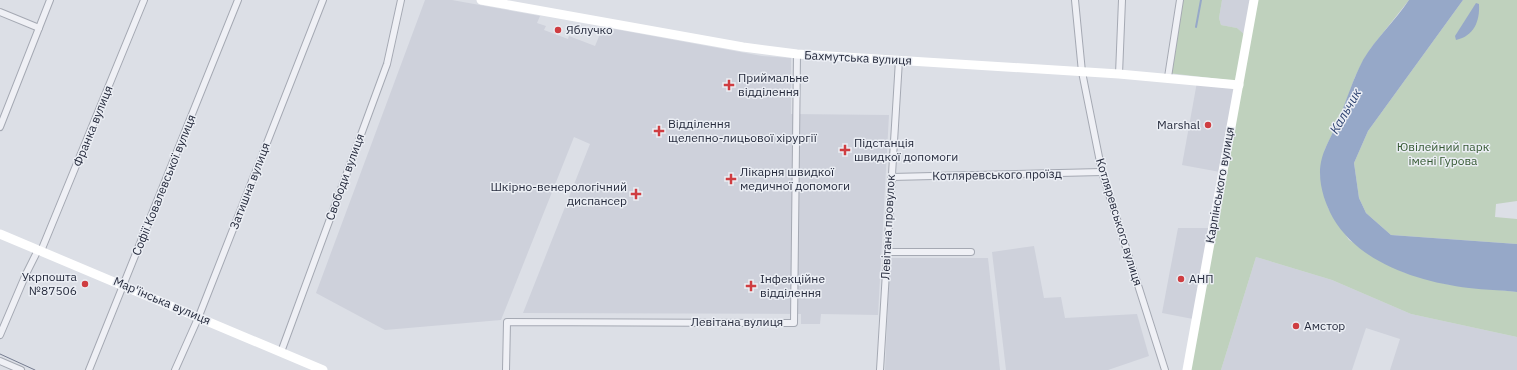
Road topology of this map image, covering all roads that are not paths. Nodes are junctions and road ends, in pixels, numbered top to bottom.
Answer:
1 (50, 0) edge
2 (144, 0) edge
3 (238, 0) edge
4 (323, 0) edge
5 (401, 0) edge
6 (480, 0) edge
7 (1075, 0) edge
8 (1122, 0) edge
9 (1180, 0) edge
10 (1254, 0) edge
11 (0, 12) edge
12 (39, 28) junction
13 (797, 54) junction
14 (899, 60) junction
15 (1082, 72) junction
16 (1119, 74) junction
17 (1168, 77) junction
18 (1239, 86) junction
19 (0, 127) edge
20 (1102, 172) junction
21 (891, 177) junction
22 (0, 234) edge
23 (40, 251) junction
24 (887, 252) junction
25 (971, 252) dead end
26 (124, 285) junction
27 (199, 316) junction
28 (0, 335) edge
29 (281, 352) junction
30 (0, 361) edge
31 (21, 370) edge
32 (89, 370) edge
33 (175, 370) edge
34 (323, 370) edge
35 (506, 370) edge
36 (880, 370) edge
37 (1165, 370) edge
38 (1187, 370) edge

1 - 12 street
2 - 23 street, Франка вулиця
3 - 26 street, Софії Ковалевської вулиця
4 - 27 street, Затишна вулиця
5 - 29 street, Свободи вулиця
6 - 13 street, Бахмутська вулиця
7 - 15 street, Котляревського вулиця
8 - 16 street
9 - 17 street
10 - 18 street, Карпінського вулиця
11 - 12 street
12 - 19 street
13 - 14 street, Бахмутська вулиця
13 - 35 street, Левітана вулиця
14 - 15 street, Бахмутська вулиця
14 - 21 street, Левітана провулок
15 - 16 street, Бахмутська вулиця
15 - 20 street, Котляревського вулиця
16 - 17 street, Бахмутська вулиця
17 - 18 street, Бахмутська вулиця
18 - 38 street, Карпінського вулиця
20 - 21 street, Котляревського проїзд
20 - 37 street, Котляревського вулиця
21 - 24 street, Левітана провулок
22 - 23 street, Мар'їнська вулиця
23 - 26 street, Мар'їнська вулиця
23 - 28 street, Франка вулиця
24 - 25 street
24 - 36 street, Левітана провулок
26 - 27 street, Мар'їнська вулиця
26 - 32 street, Софії Ковалевської вулиця
27 - 29 street, Мар'їнська вулиця
27 - 33 street, Затишна вулиця
29 - 34 street, Мар'їнська вулиця
30 - 31 street

